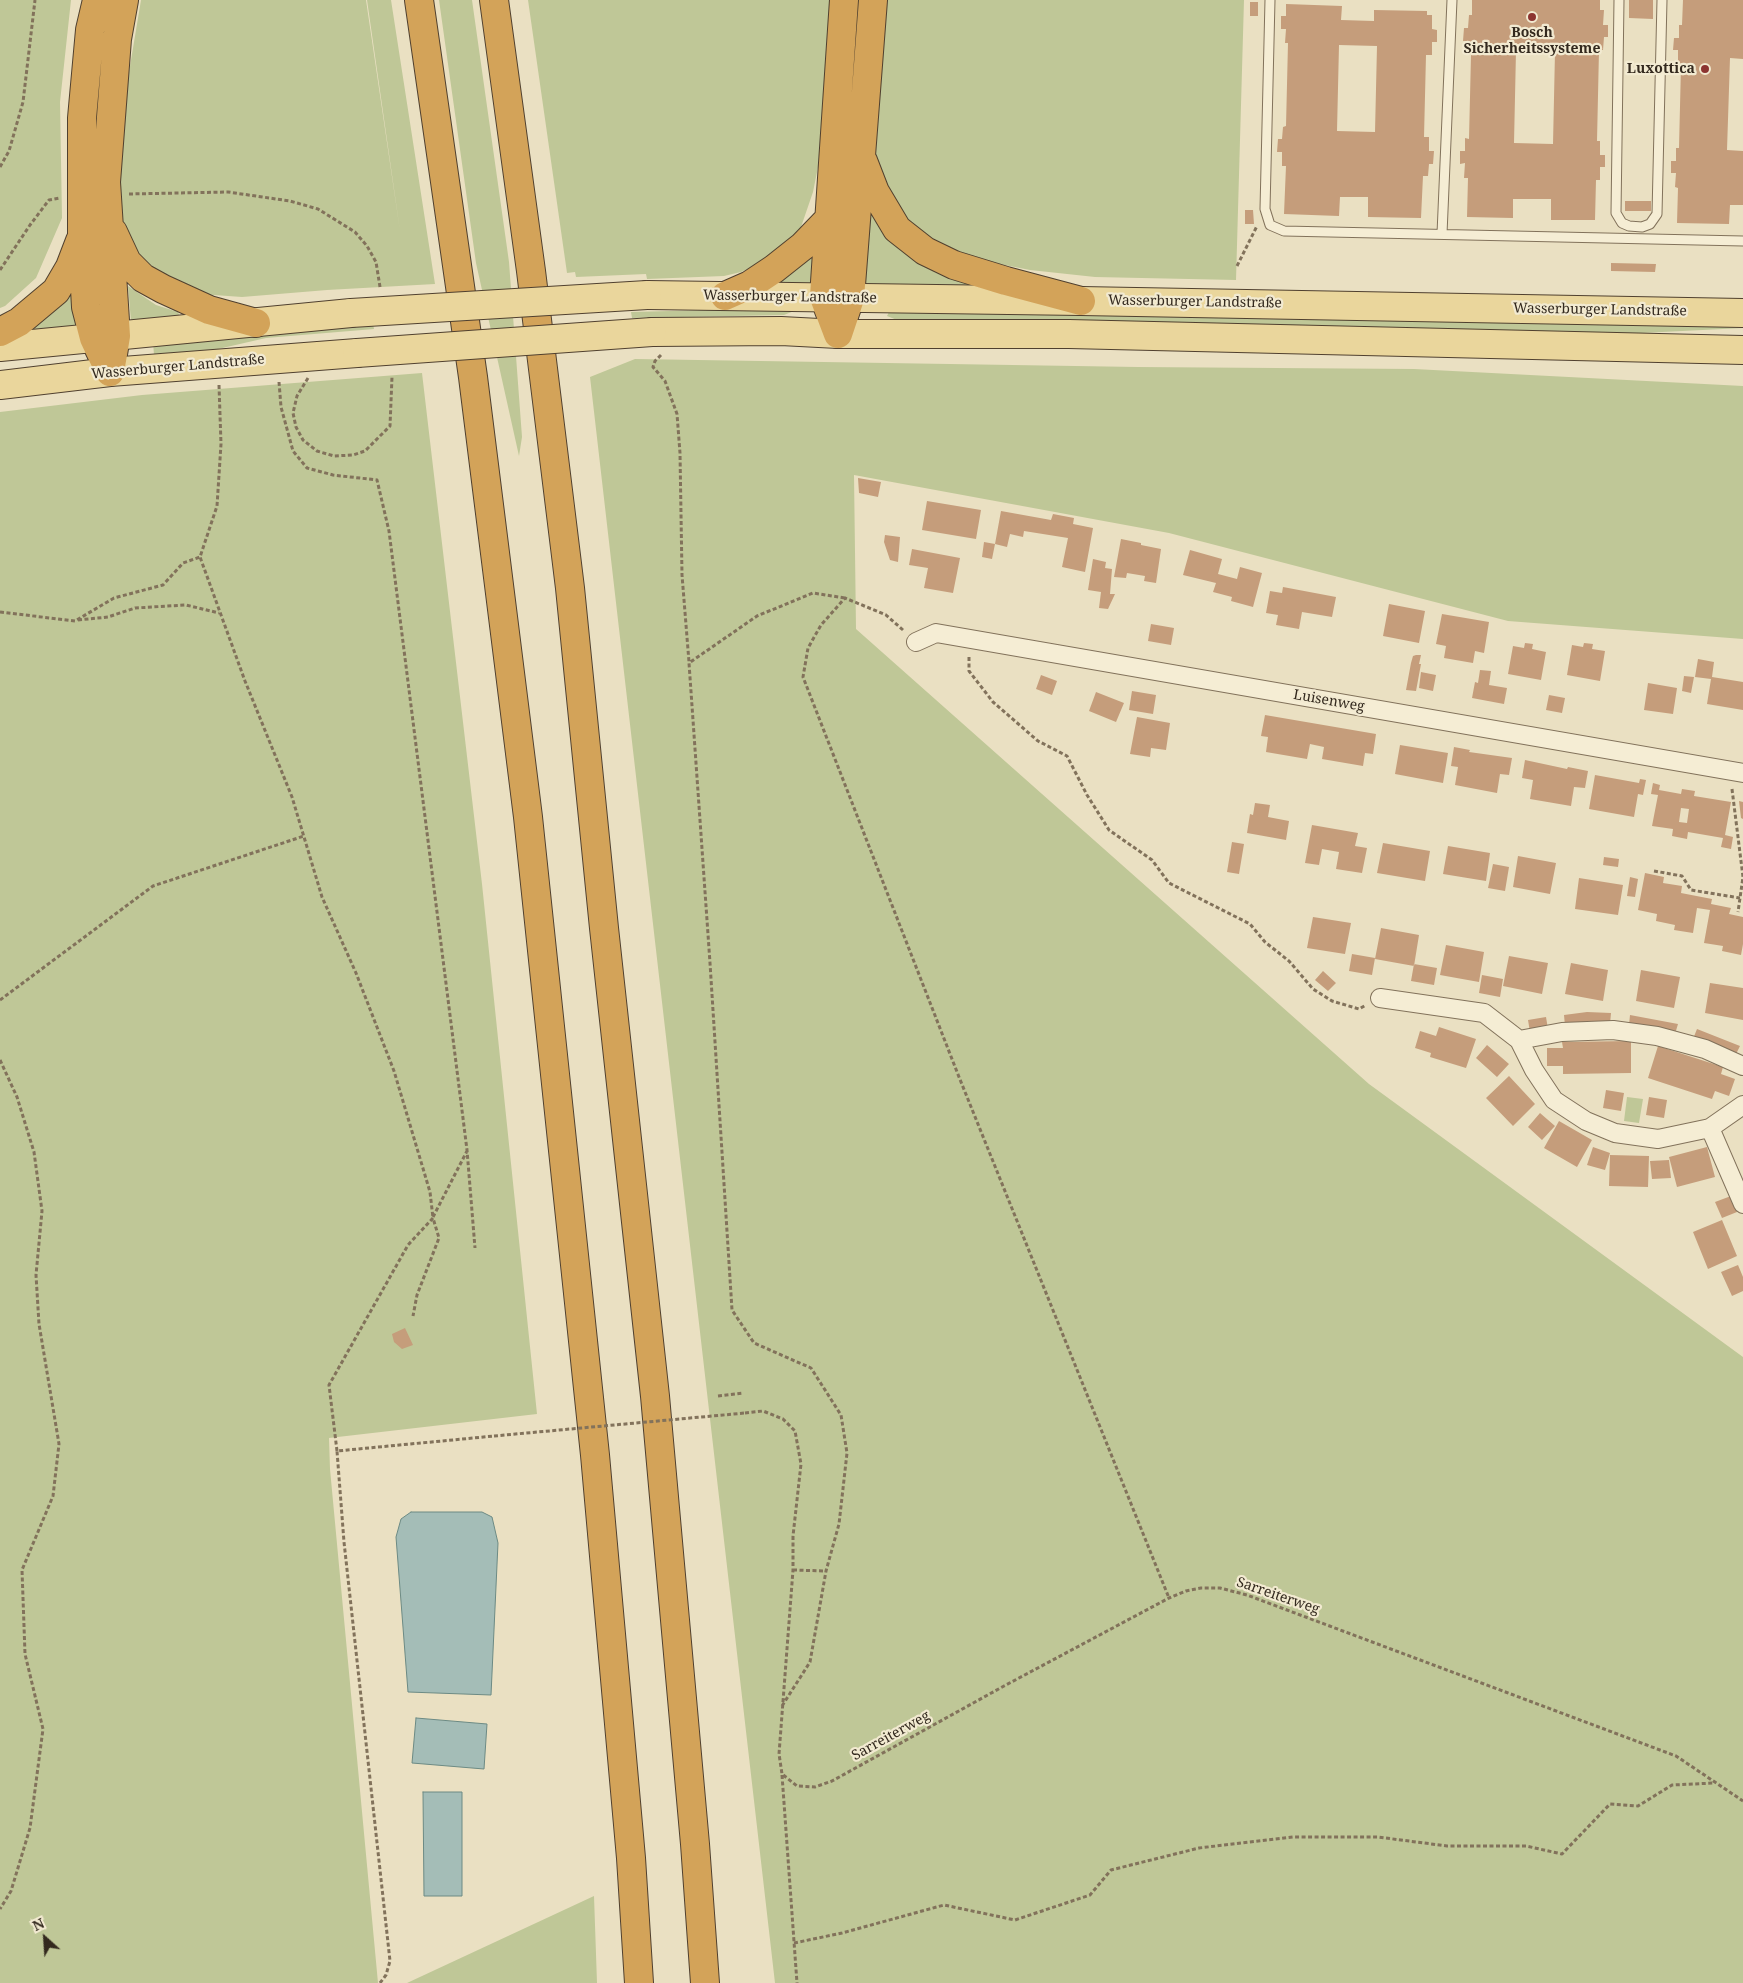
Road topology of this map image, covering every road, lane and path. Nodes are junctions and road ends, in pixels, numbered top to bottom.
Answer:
1 (35, 0) edge
2 (97, 0) edge
3 (124, 0) edge
4 (419, 0) edge
5 (494, 0) edge
6 (844, 0) edge
7 (873, 0) edge
8 (1270, 0) edge
9 (1452, 0) edge
10 (1619, 0) edge
11 (1662, 0) edge
12 (861, 156) junction
13 (0, 167) edge
14 (122, 194) dead end
15 (64, 197) dead end
16 (1265, 210) junction
17 (831, 217) junction
18 (108, 221) junction
19 (82, 234) junction
20 (1442, 234) junction
21 (1743, 241) edge
22 (7, 260) junction
23 (0, 261) edge
24 (1237, 266) dead end
25 (0, 270) edge
26 (380, 287) dead end
27 (725, 296) junction
28 (837, 298) junction
29 (1081, 300) junction
30 (1743, 313) edge
31 (256, 323) junction
32 (0, 332) edge
33 (838, 334) junction
34 (105, 337) junction
35 (657, 344) junction
36 (0, 347) edge
37 (1743, 350) edge
38 (110, 372) junction
39 (309, 376) dead end
40 (392, 377) dead end
41 (279, 378) dead end
42 (219, 383) dead end
43 (0, 385) edge
44 (200, 557) junction
45 (845, 598) junction
46 (0, 612) edge
47 (220, 613) junction
48 (75, 621) junction
49 (916, 642) joint
50 (689, 663) junction
51 (969, 671) dead end
52 (1736, 772) edge
53 (304, 836) junction
54 (1654, 871) dead end
55 (1740, 898) junction
56 (1738, 912) dead end
57 (1380, 998) joint
58 (0, 1000) edge
59 (1519, 1040) junction
60 (0, 1060) edge
61 (1743, 1066) edge
62 (1743, 1105) edge
63 (1710, 1128) junction
64 (467, 1150) junction
65 (1743, 1204) edge
66 (433, 1218) junction
67 (475, 1248) dead end
68 (413, 1316) dead end
69 (743, 1393) dead end
70 (718, 1396) dead end
71 (337, 1451) junction
72 (793, 1570) junction
73 (826, 1571) junction
74 (1170, 1598) junction
75 (782, 1707) junction
76 (782, 1774) junction
77 (1716, 1782) junction
78 (1743, 1801) edge
79 (0, 1909) edge
80 (794, 1943) junction
81 (380, 1983) edge
82 (640, 1983) edge
83 (705, 1983) edge
84 (797, 1983) edge

1 - 13 path
2 - 19 highway
3 - 18 highway
4 - 82 highway
5 - 83 highway
6 - 17 highway
7 - 12 highway
8 - 16 lane
9 - 20 lane
10 - 11 lane
12 - 28 highway
12 - 29 highway
14 - 26 path
15 - 22 path
16 - 20 lane
16 - 24 path
17 - 27 highway
17 - 28 highway
18 - 31 highway
18 - 34 highway
19 - 32 highway
19 - 34 highway
20 - 21 lane
22 - 23 path
22 - 25 path
27 - 28 main road, Wasserburger Landstraße
27 - 31 main road, Wasserburger Landstraße, bridge
28 - 29 main road, Wasserburger Landstraße
28 - 33 highway
29 - 30 main road, Wasserburger Landstraße
31 - 34 main road
33 - 35 main road
33 - 37 main road
34 - 36 main road
34 - 38 highway
35 - 38 main road, Wasserburger Landstraße, bridge
35 - 50 path
38 - 43 main road, Wasserburger Landstraße
39 - 40 path
41 - 64 path
42 - 44 path
44 - 47 path
44 - 48 path
45 - 49 path
45 - 50 path
45 - 74 path
46 - 48 path
47 - 48 path
47 - 53 path
49 - 52 street, Luisenweg
50 - 73 path
51 - 57 path
52 - 55 path
53 - 58 path
53 - 66 path
54 - 55 path
55 - 56 path
57 - 59 street
59 - 61 street
59 - 63 street
60 - 79 path
62 - 63 street
63 - 65 street
64 - 66 path
64 - 67 path
66 - 68 path
66 - 71 path
69 - 70 path
71 - 72 path, bridge
71 - 81 path
72 - 73 path
72 - 75 path
73 - 75 path
74 - 76 path, Sarreiterweg
74 - 77 path, Sarreiterweg
75 - 76 path
76 - 80 path
77 - 78 path, Sarreiterweg
77 - 80 path
80 - 84 path

